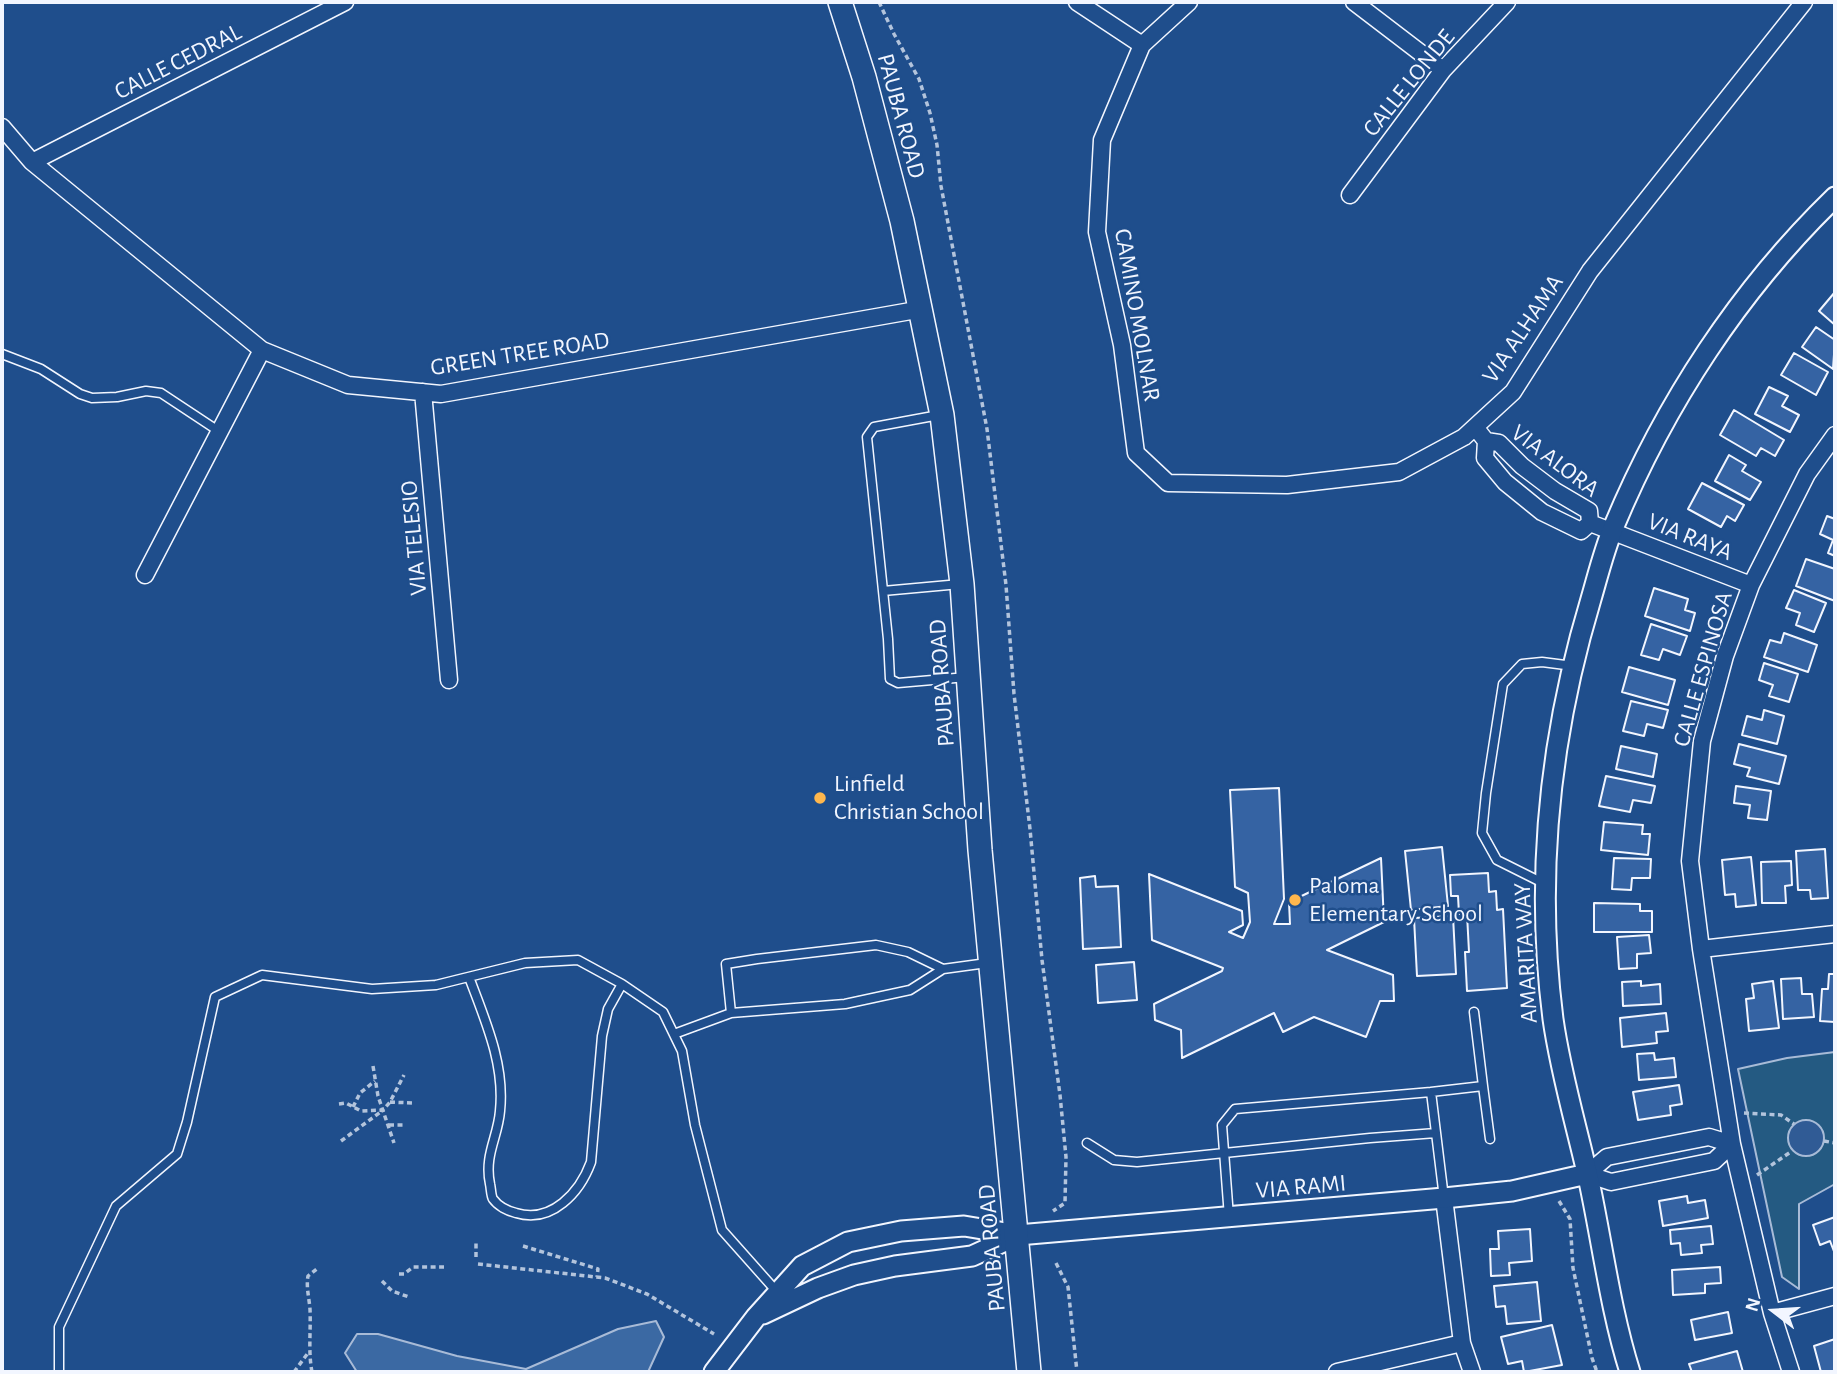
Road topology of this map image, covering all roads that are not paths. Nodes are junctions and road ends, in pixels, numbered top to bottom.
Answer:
1 (345, 2) edge
2 (840, 2) edge
3 (1077, 2) edge
4 (1189, 2) edge
5 (1354, 2) edge
6 (1507, 2) edge
7 (1804, 2) edge
8 (1142, 45) junction
9 (1443, 70) junction
10 (2, 127) edge
11 (32, 162) junction
12 (1350, 195) dead end
13 (1835, 197) edge
14 (922, 309) junction
15 (262, 350) junction
16 (2, 354) edge
17 (423, 392) junction
18 (942, 415) junction
19 (1475, 427) junction
20 (220, 432) junction
21 (1835, 435) edge
22 (1486, 441) junction
23 (1168, 483) joint
24 (1590, 523) junction
25 (1612, 530) junction
26 (145, 575) dead end
27 (962, 584) junction
28 (1751, 585) junction
29 (883, 591) junction
30 (1573, 666) junction
31 (967, 677) junction
32 (449, 680) dead end
33 (1546, 884) junction
34 (1835, 934) edge
35 (1701, 949) junction
36 (990, 963) junction
37 (943, 969) junction
38 (469, 976) junction
39 (622, 984) junction
40 (1474, 1012) dead end
41 (731, 1013) junction
42 (674, 1034) junction
43 (1483, 1086) junction
44 (1431, 1092) junction
45 (1436, 1133) junction
46 (1490, 1139) dead end
47 (1087, 1143) dead end
48 (1732, 1143) junction
49 (1224, 1153) junction
50 (1587, 1174) junction
51 (1444, 1198) junction
52 (1229, 1218) junction
53 (1017, 1235) junction
54 (778, 1293) junction
55 (1835, 1296) edge
56 (1772, 1313) junction
57 (756, 1317) junction
58 (1462, 1343) junction
59 (59, 1372) edge
60 (714, 1372) edge
61 (1029, 1372) edge
62 (1338, 1372) edge
63 (1472, 1372) edge
64 (1630, 1372) edge
65 (1791, 1372) edge

1 - 11 street, CALLE CEDRAL
2 - 14 main road, PAUBA ROAD
3 - 8 street
4 - 8 street, CAMINO MOLNAR
5 - 9 street
6 - 9 street, CALLE LONDE
7 - 19 street, VIA ALHAMA
8 - 23 street, CAMINO MOLNAR
9 - 12 street, CALLE LONDE
10 - 11 street, GREEN TREE ROAD
11 - 15 street, GREEN TREE ROAD
13 - 25 street, AMARITA WAY
14 - 17 street, GREEN TREE ROAD
14 - 18 main road, PAUBA ROAD
15 - 17 street, GREEN TREE ROAD
15 - 20 street
16 - 20 lane
17 - 32 street, VIA TELESIO
18 - 27 main road, PAUBA ROAD
18 - 29 lane
19 - 22 street, VIA ALORA
19 - 23 street, VIA ALHAMA
20 - 26 street
21 - 28 street, CALLE ESPINOSA
22 - 24 street, VIA ALORA
22 - 24 street, VIA ALORA
24 - 25 street, VIA ALORA
25 - 28 street, VIA RAYA
25 - 30 street, AMARITA WAY
27 - 29 lane
27 - 31 main road, PAUBA ROAD
28 - 35 street, CALLE ESPINOSA
29 - 31 lane
30 - 33 street, AMARITA WAY
30 - 33 lane
31 - 36 main road, PAUBA ROAD
33 - 50 street, AMARITA WAY
34 - 35 street
35 - 48 street, CALLE ESPINOSA
36 - 37 lane
36 - 53 main road, PAUBA ROAD
37 - 41 lane
37 - 41 lane
38 - 39 lane
38 - 39 lane
38 - 59 lane
39 - 42 lane
40 - 43 lane
41 - 42 lane
42 - 54 lane
43 - 44 lane
43 - 46 lane
44 - 45 lane
44 - 49 lane
45 - 49 lane
45 - 51 lane
47 - 49 lane
48 - 50 street, VIA RAMI
48 - 50 street, VIA RAMI
48 - 56 street, CALLE ESPINOSA
49 - 52 lane
50 - 51 street, VIA RAMI
50 - 64 street, AMARITA WAY
51 - 52 street, VIA RAMI
51 - 58 street
52 - 53 street, VIA RAMI
53 - 54 street
53 - 57 street
53 - 61 main road, PAUBA ROAD
54 - 57 street
55 - 56 street
56 - 65 street, CALLE ESPINOSA
57 - 60 street
58 - 62 street
58 - 63 street

